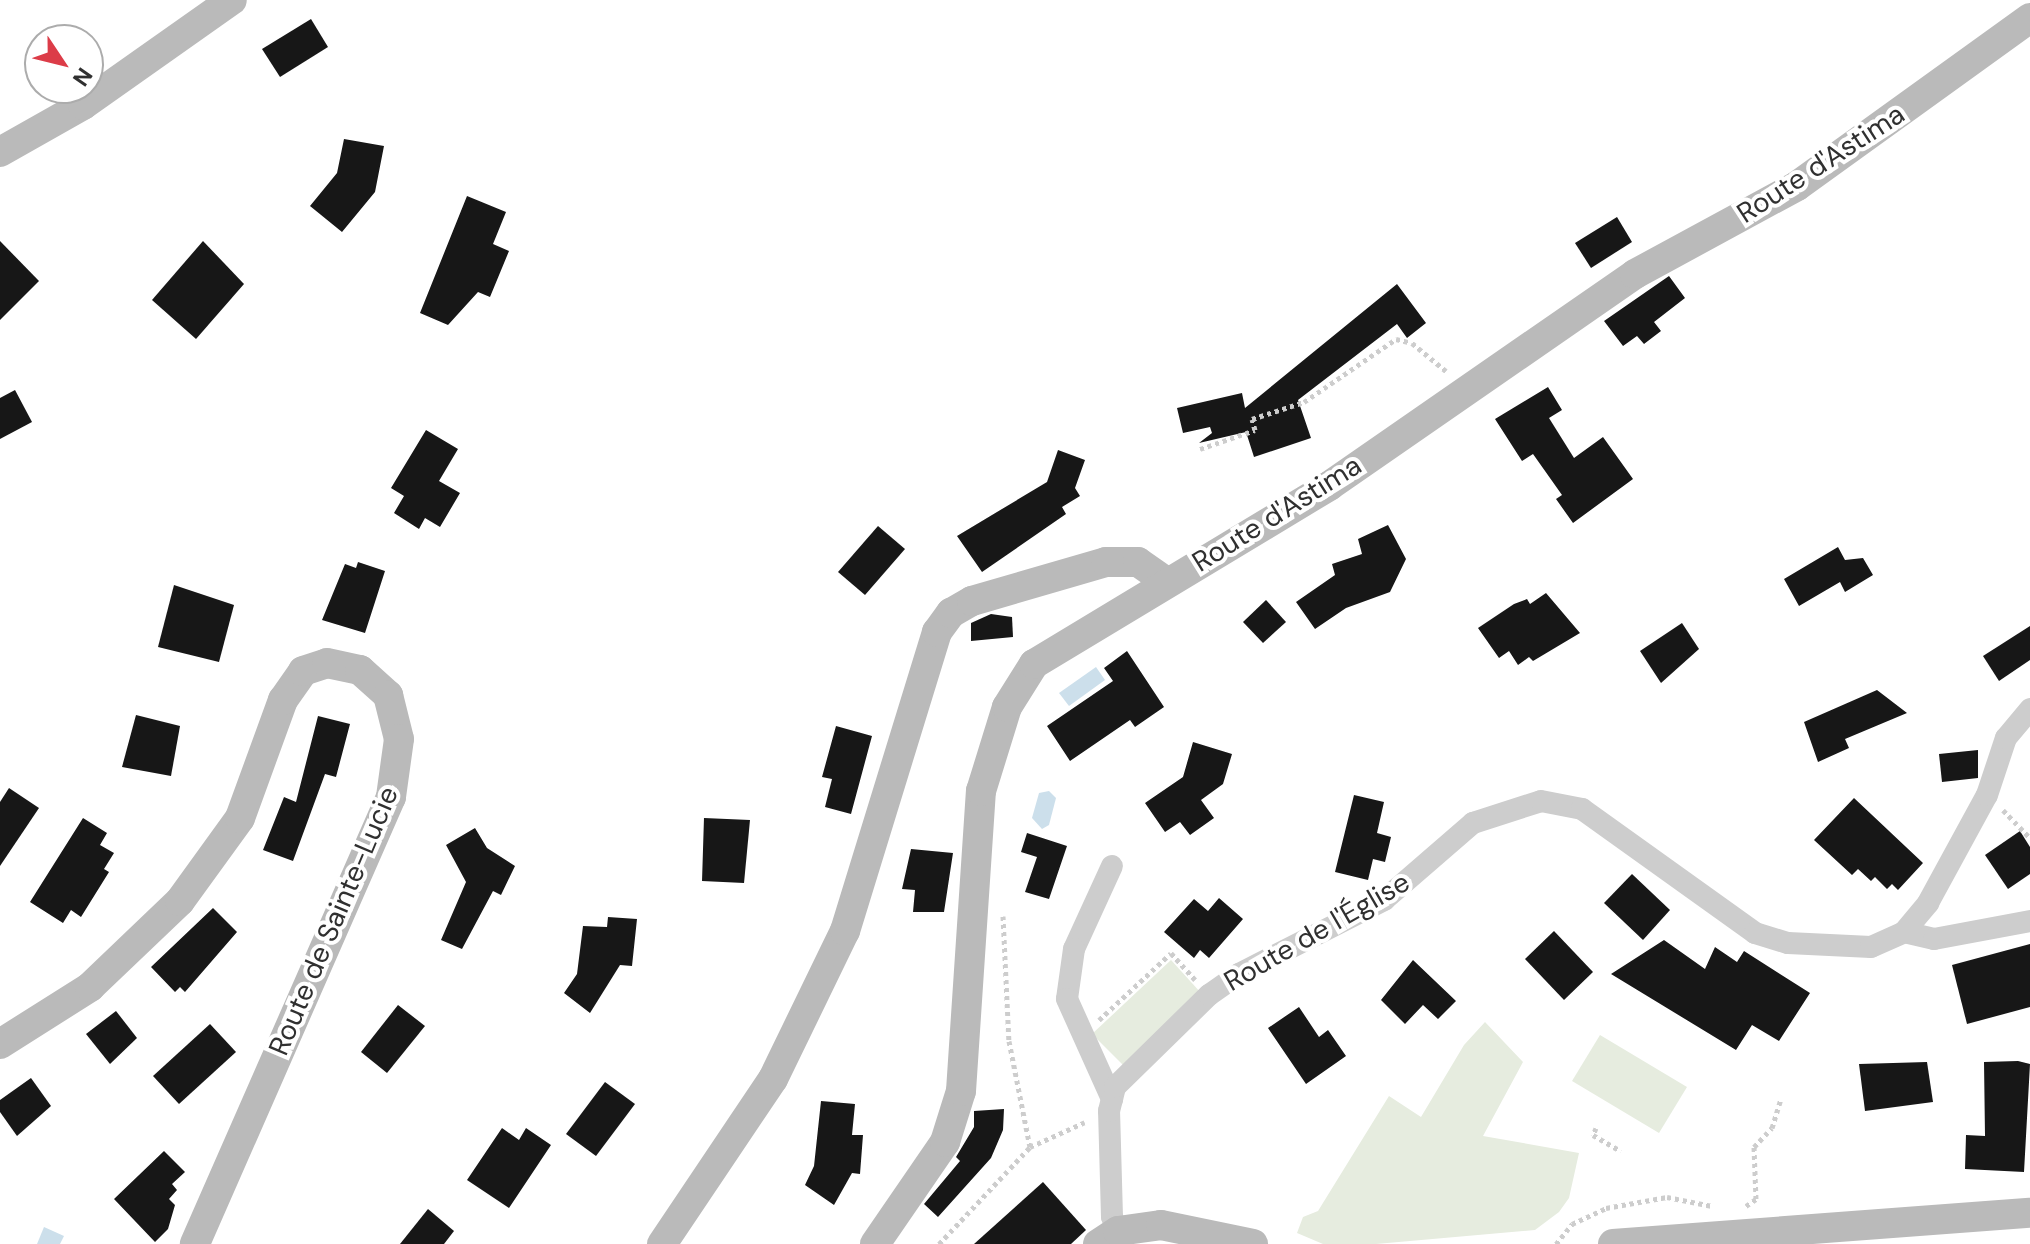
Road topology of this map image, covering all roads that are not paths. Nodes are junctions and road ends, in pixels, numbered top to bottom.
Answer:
1 (232, 0) edge
2 (2030, 18) edge
3 (0, 152) edge
4 (1167, 582) junction
5 (2030, 709) edge
6 (1112, 866) dead end
7 (2030, 921) edge
8 (1904, 932) junction
9 (0, 1044) edge
10 (1110, 1105) junction
11 (2030, 1213) edge
12 (1108, 1237) edge
13 (195, 1244) edge
14 (662, 1244) edge
15 (875, 1244) edge
16 (1253, 1244) edge
17 (1613, 1244) edge

1 - 3 street
2 - 4 street, Route d'Astima
4 - 14 street
4 - 15 street, Route d'Astima
5 - 8 street, Route de l'Église
6 - 10 street
7 - 8 street
8 - 10 street, Route de l'Église
9 - 13 street, Route de Sainte-Lucie
10 - 12 street
11 - 17 street
12 - 16 street

